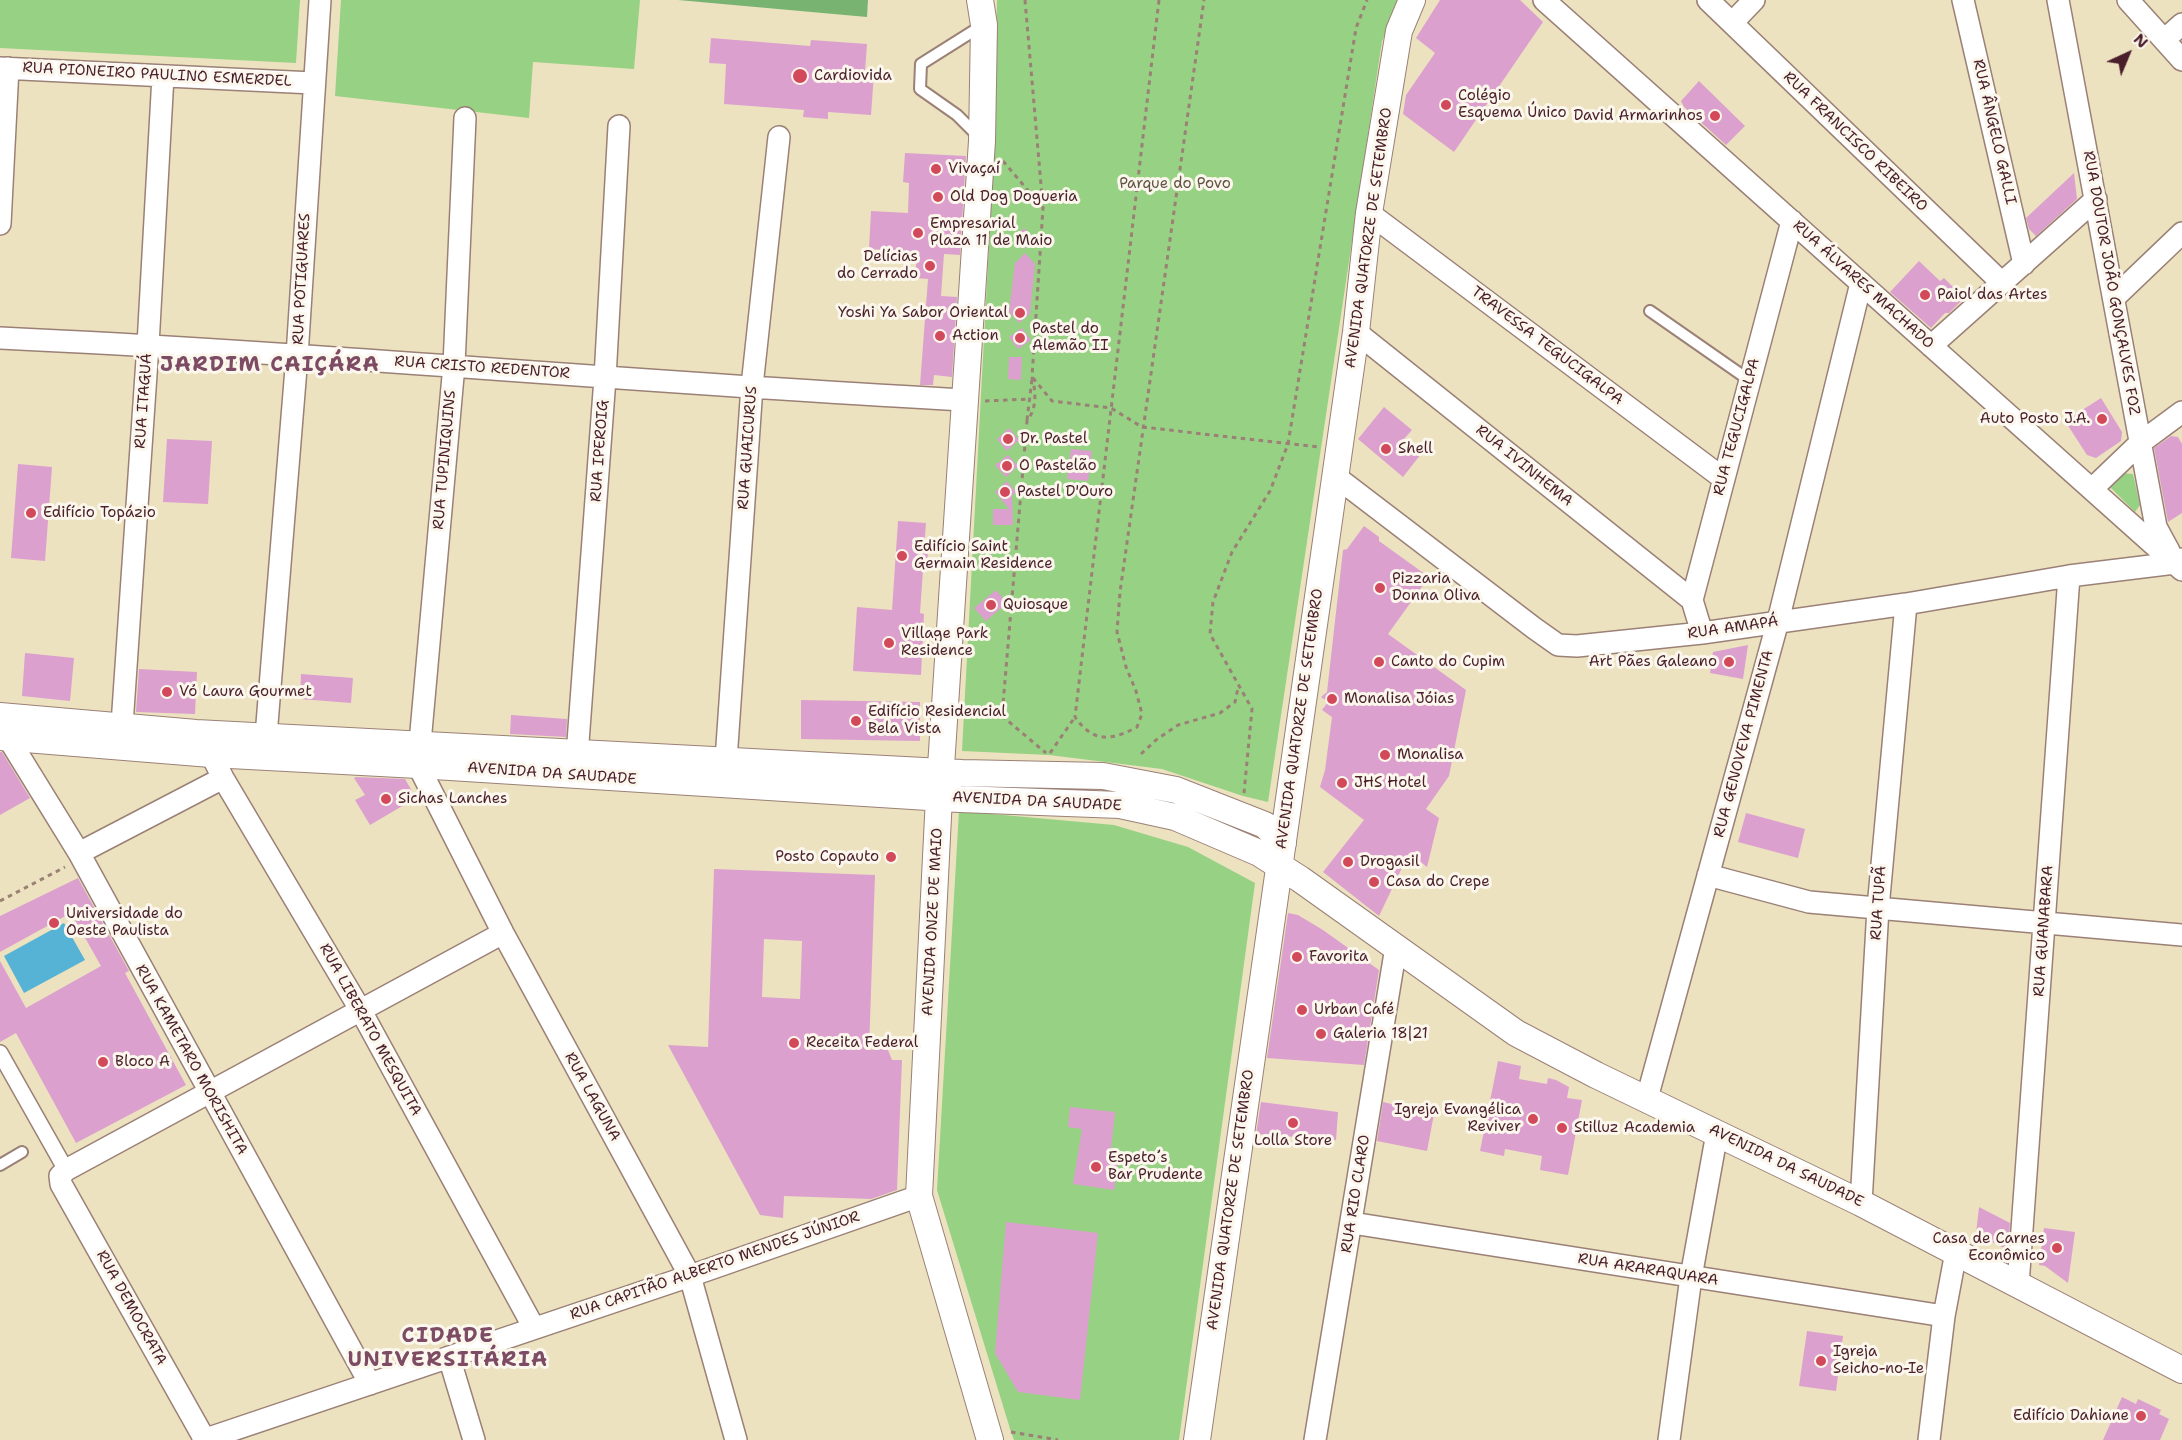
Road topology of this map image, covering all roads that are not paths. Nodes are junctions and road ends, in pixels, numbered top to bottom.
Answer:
1 (320, 0) edge
2 (980, 0) edge
3 (1412, 0) edge
4 (1544, 0) edge
5 (1708, 0) edge
6 (1754, 0) edge
7 (1963, 0) edge
8 (2058, 0) edge
9 (2128, 0) edge
10 (1732, 23) junction
11 (2182, 24) edge
12 (984, 25) junction
13 (2164, 40) junction
14 (2182, 60) edge
15 (4, 68) edge
16 (163, 76) junction
17 (314, 82) junction
18 (465, 118) dead end
19 (619, 126) dead end
20 (779, 137) dead end
21 (982, 141) junction
22 (2096, 199) junction
23 (1369, 213) junction
24 (1792, 221) junction
25 (0, 224) edge
26 (2182, 232) edge
27 (2024, 264) junction
28 (1861, 283) junction
29 (2002, 283) junction
30 (2114, 298) junction
31 (1650, 311) dead end
32 (1356, 332) junction
33 (0, 338) edge
34 (148, 345) junction
35 (1931, 346) junction
36 (297, 356) junction
37 (454, 365) junction
38 (605, 378) junction
39 (1749, 380) junction
40 (752, 386) junction
41 (965, 400) junction
42 (2182, 412) edge
43 (2140, 443) junction
44 (1335, 477) junction
45 (1724, 479) junction
46 (2092, 489) junction
47 (2180, 564) edge
48 (2069, 576) junction
49 (1692, 600) junction
50 (1906, 604) junction
51 (1778, 621) junction
52 (1702, 633) junction
53 (122, 725) junction
54 (2, 729) edge
55 (266, 736) junction
56 (210, 744) junction
57 (419, 754) junction
58 (726, 760) junction
59 (577, 764) junction
60 (941, 771) junction
61 (223, 778) junction
62 (939, 797) junction
63 (80, 855) junction
64 (1281, 855) junction
65 (1708, 875) junction
66 (1878, 908) junction
67 (2044, 923) junction
68 (503, 933) junction
69 (2182, 935) edge
70 (1396, 947) junction
71 (361, 1011) junction
72 (0, 1053) edge
73 (209, 1094) junction
74 (1647, 1098) junction
75 (1717, 1133) junction
76 (22, 1152) dead end
77 (0, 1165) edge
78 (63, 1173) junction
79 (920, 1196) junction
80 (1861, 1203) junction
81 (1352, 1223) junction
82 (1956, 1252) junction
83 (690, 1276) junction
84 (1690, 1276) junction
85 (2018, 1285) junction
86 (1944, 1316) junction
87 (534, 1328) junction
88 (449, 1357) junction
89 (2182, 1370) edge
90 (370, 1384) junction
91 (993, 1438) edge
92 (204, 1440) edge
93 (474, 1440) edge
94 (736, 1440) edge
95 (1197, 1440) edge
96 (1315, 1440) edge
97 (1669, 1440) edge
98 (1929, 1440) edge

1 - 17 street, RUA POTIGUARES
2 - 12 street, AVENIDA ONZE DE MAIO
3 - 23 street, AVENIDA QUATORZE DE SETEMBRO
4 - 24 street, RUA ÁLVARES MACHADO
5 - 10 street, RUA FRANCISCO RIBEIRO
6 - 10 street
7 - 27 street, RUA ÂNGELO GALLI
8 - 22 street, RUA DOUTOR JOÃO GONÇALVES FOZ
9 - 13 street
10 - 29 street, RUA FRANCISCO RIBEIRO
11 - 13 street
12 - 21 street, AVENIDA ONZE DE MAIO
12 - 21 lane
13 - 14 street
15 - 16 street, RUA PIONEIRO PAULINO ESMERDEL
15 - 25 street
16 - 17 street, RUA PIONEIRO PAULINO ESMERDEL
16 - 34 street, RUA ITAGUÁ
17 - 36 street, RUA POTIGUARES
18 - 37 street, RUA TUPINIQUINS
19 - 38 street, RUA IPEROIG
20 - 40 street, RUA GUAICURUS
21 - 41 street, AVENIDA ONZE DE MAIO
22 - 27 street
22 - 30 street, RUA DOUTOR JOÃO GONÇALVES FOZ
23 - 32 street, AVENIDA QUATORZE DE SETEMBRO
23 - 45 street, TRAVESSA TEGUCIGALPA
24 - 28 street, RUA ÁLVARES MACHADO
24 - 39 street, RUA TEGUCIGALPA
26 - 30 street
27 - 29 street
28 - 35 street, RUA ÁLVARES MACHADO
28 - 51 street, RUA GENOVEVA PIMENTA
29 - 35 street
30 - 43 street, RUA DOUTOR JOÃO GONÇALVES FOZ
31 - 39 lane
32 - 44 street, AVENIDA QUATORZE DE SETEMBRO
32 - 49 street, RUA IVINHEMA
33 - 34 street, RUA CRISTO REDENTOR
34 - 36 street, RUA CRISTO REDENTOR
34 - 53 street, RUA ITAGUÁ
35 - 46 street, RUA ÁLVARES MACHADO
36 - 37 street, RUA CRISTO REDENTOR
36 - 55 street, RUA POTIGUARES
37 - 38 street, RUA CRISTO REDENTOR
37 - 57 street, RUA TUPINIQUINS
38 - 40 street, RUA CRISTO REDENTOR
38 - 59 street, RUA IPEROIG
39 - 45 street, RUA TEGUCIGALPA
40 - 41 street, RUA CRISTO REDENTOR
40 - 58 street, RUA GUAICURUS
41 - 60 street, AVENIDA ONZE DE MAIO
42 - 43 street
43 - 46 street
43 - 47 street, RUA DOUTOR JOÃO GONÇALVES FOZ
44 - 52 street, RUA AMAPÁ
44 - 64 street, AVENIDA QUATORZE DE SETEMBRO
45 - 49 street, RUA TEGUCIGALPA
46 - 47 street, RUA ÁLVARES MACHADO
47 - 48 street, RUA AMAPÁ
48 - 50 street, RUA AMAPÁ
48 - 67 street, RUA GUANABARA
49 - 52 street
50 - 51 street, RUA AMAPÁ
50 - 66 street, RUA TUPÃ
51 - 52 street, RUA AMAPÁ
51 - 65 street, RUA GENOVEVA PIMENTA
53 - 54 street, AVENIDA DA SAUDADE
53 - 56 street, AVENIDA DA SAUDADE
54 - 56 street, AVENIDA DA SAUDADE
54 - 63 street, RUA KAMETARO MORISHITA
55 - 56 street, AVENIDA DA SAUDADE
55 - 57 street, AVENIDA DA SAUDADE
56 - 57 street, AVENIDA DA SAUDADE
56 - 61 street, RUA LIBERATO MESQUITA
57 - 59 street, AVENIDA DA SAUDADE
57 - 68 street, RUA LAGUNA
58 - 59 street, AVENIDA DA SAUDADE
58 - 60 street, AVENIDA DA SAUDADE
59 - 62 street, AVENIDA DA SAUDADE
60 - 62 street, AVENIDA ONZE DE MAIO
60 - 64 street, AVENIDA DA SAUDADE
61 - 63 street
61 - 71 street, RUA LIBERATO MESQUITA
62 - 64 street, AVENIDA DA SAUDADE
62 - 79 street, AVENIDA ONZE DE MAIO
63 - 73 street, RUA KAMETARO MORISHITA
64 - 70 street, AVENIDA DA SAUDADE
64 - 95 street, AVENIDA QUATORZE DE SETEMBRO
65 - 66 street
65 - 74 street, RUA GENOVEVA PIMENTA
66 - 67 street
66 - 80 street, RUA TUPÃ
67 - 69 street
67 - 85 street, RUA GUANABARA
68 - 71 street
68 - 83 street, RUA LAGUNA
70 - 74 street, AVENIDA DA SAUDADE
70 - 81 street, RUA RIO CLARO
71 - 73 street
71 - 87 street, RUA LIBERATO MESQUITA
72 - 78 street
73 - 78 street
73 - 90 street, RUA KAMETARO MORISHITA
74 - 75 street, AVENIDA DA SAUDADE
75 - 80 street, AVENIDA DA SAUDADE
75 - 84 street
76 - 77 lane
78 - 92 street, RUA DEMOCRATA
79 - 83 street, RUA CAPITÃO ALBERTO MENDES JÚNIOR
79 - 91 street, AVENIDA ONZE DE MAIO
80 - 82 street, AVENIDA DA SAUDADE
81 - 84 street, RUA ARARAQUARA
81 - 96 street, RUA RIO CLARO
82 - 85 street, AVENIDA DA SAUDADE
82 - 86 street
83 - 87 street, RUA CAPITÃO ALBERTO MENDES JÚNIOR
83 - 94 street, RUA LAGUNA
84 - 86 street, RUA ARARAQUARA
84 - 97 street
85 - 89 street, AVENIDA DA SAUDADE
86 - 98 street
87 - 88 street, RUA CAPITÃO ALBERTO MENDES JÚNIOR
88 - 90 street, RUA CAPITÃO ALBERTO MENDES JÚNIOR
88 - 93 street
90 - 92 street, RUA CAPITÃO ALBERTO MENDES JÚNIOR

